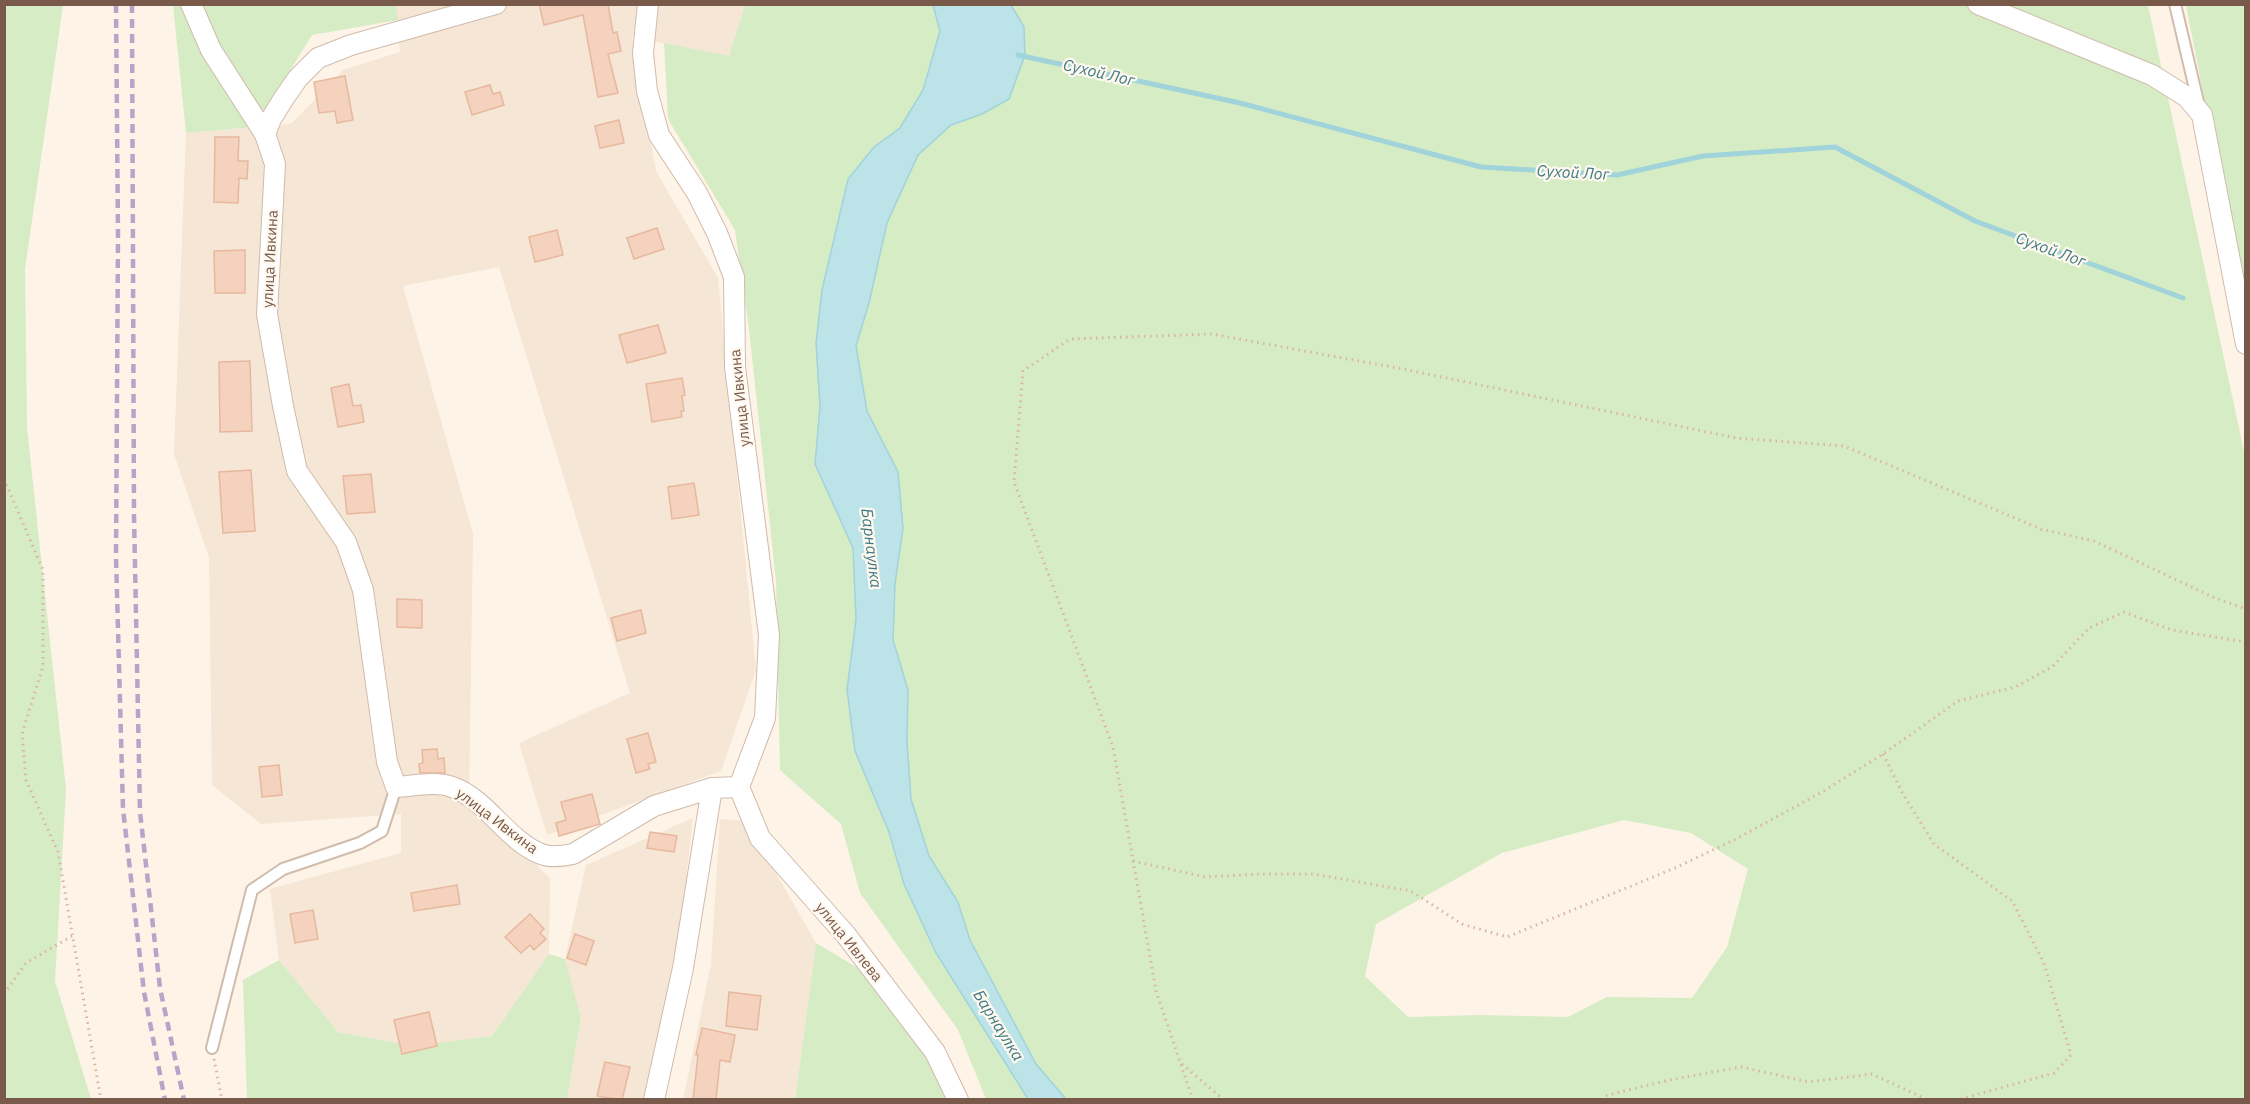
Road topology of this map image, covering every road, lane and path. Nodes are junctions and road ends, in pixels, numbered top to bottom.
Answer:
1 (191, 4) edge
2 (496, 4) edge
3 (648, 4) edge
4 (1978, 4) edge
5 (2175, 4) edge
6 (2202, 115) junction
7 (265, 134) junction
8 (2246, 344) edge
9 (4, 479) edge
10 (2246, 609) edge
11 (2246, 642) edge
12 (1883, 754) junction
13 (396, 787) junction
14 (739, 787) junction
15 (712, 788) junction
16 (1133, 861) junction
17 (72, 936) junction
18 (4, 994) edge
19 (212, 1048) joint
20 (1180, 1062) junction
21 (101, 1100) edge
22 (222, 1100) edge
23 (654, 1100) edge
24 (958, 1100) edge
25 (1193, 1100) edge
26 (1224, 1100) edge
27 (1604, 1100) edge
28 (1928, 1100) edge
29 (1958, 1100) edge

1 - 7 street, улица Ивкина
2 - 7 street
3 - 14 street, улица Ивкина
4 - 6 street
5 - 6 lane
6 - 8 street
7 - 13 street, улица Ивкина
9 - 17 path
10 - 16 path
11 - 12 path
12 - 16 path
12 - 29 path
13 - 15 street, улица Ивкина
13 - 19 lane
14 - 15 street, улица Ивкина
14 - 24 street, улица Ивлева
15 - 23 street
16 - 20 path
17 - 18 path
17 - 21 path
19 - 22 path
20 - 25 path
20 - 26 path
27 - 28 path

